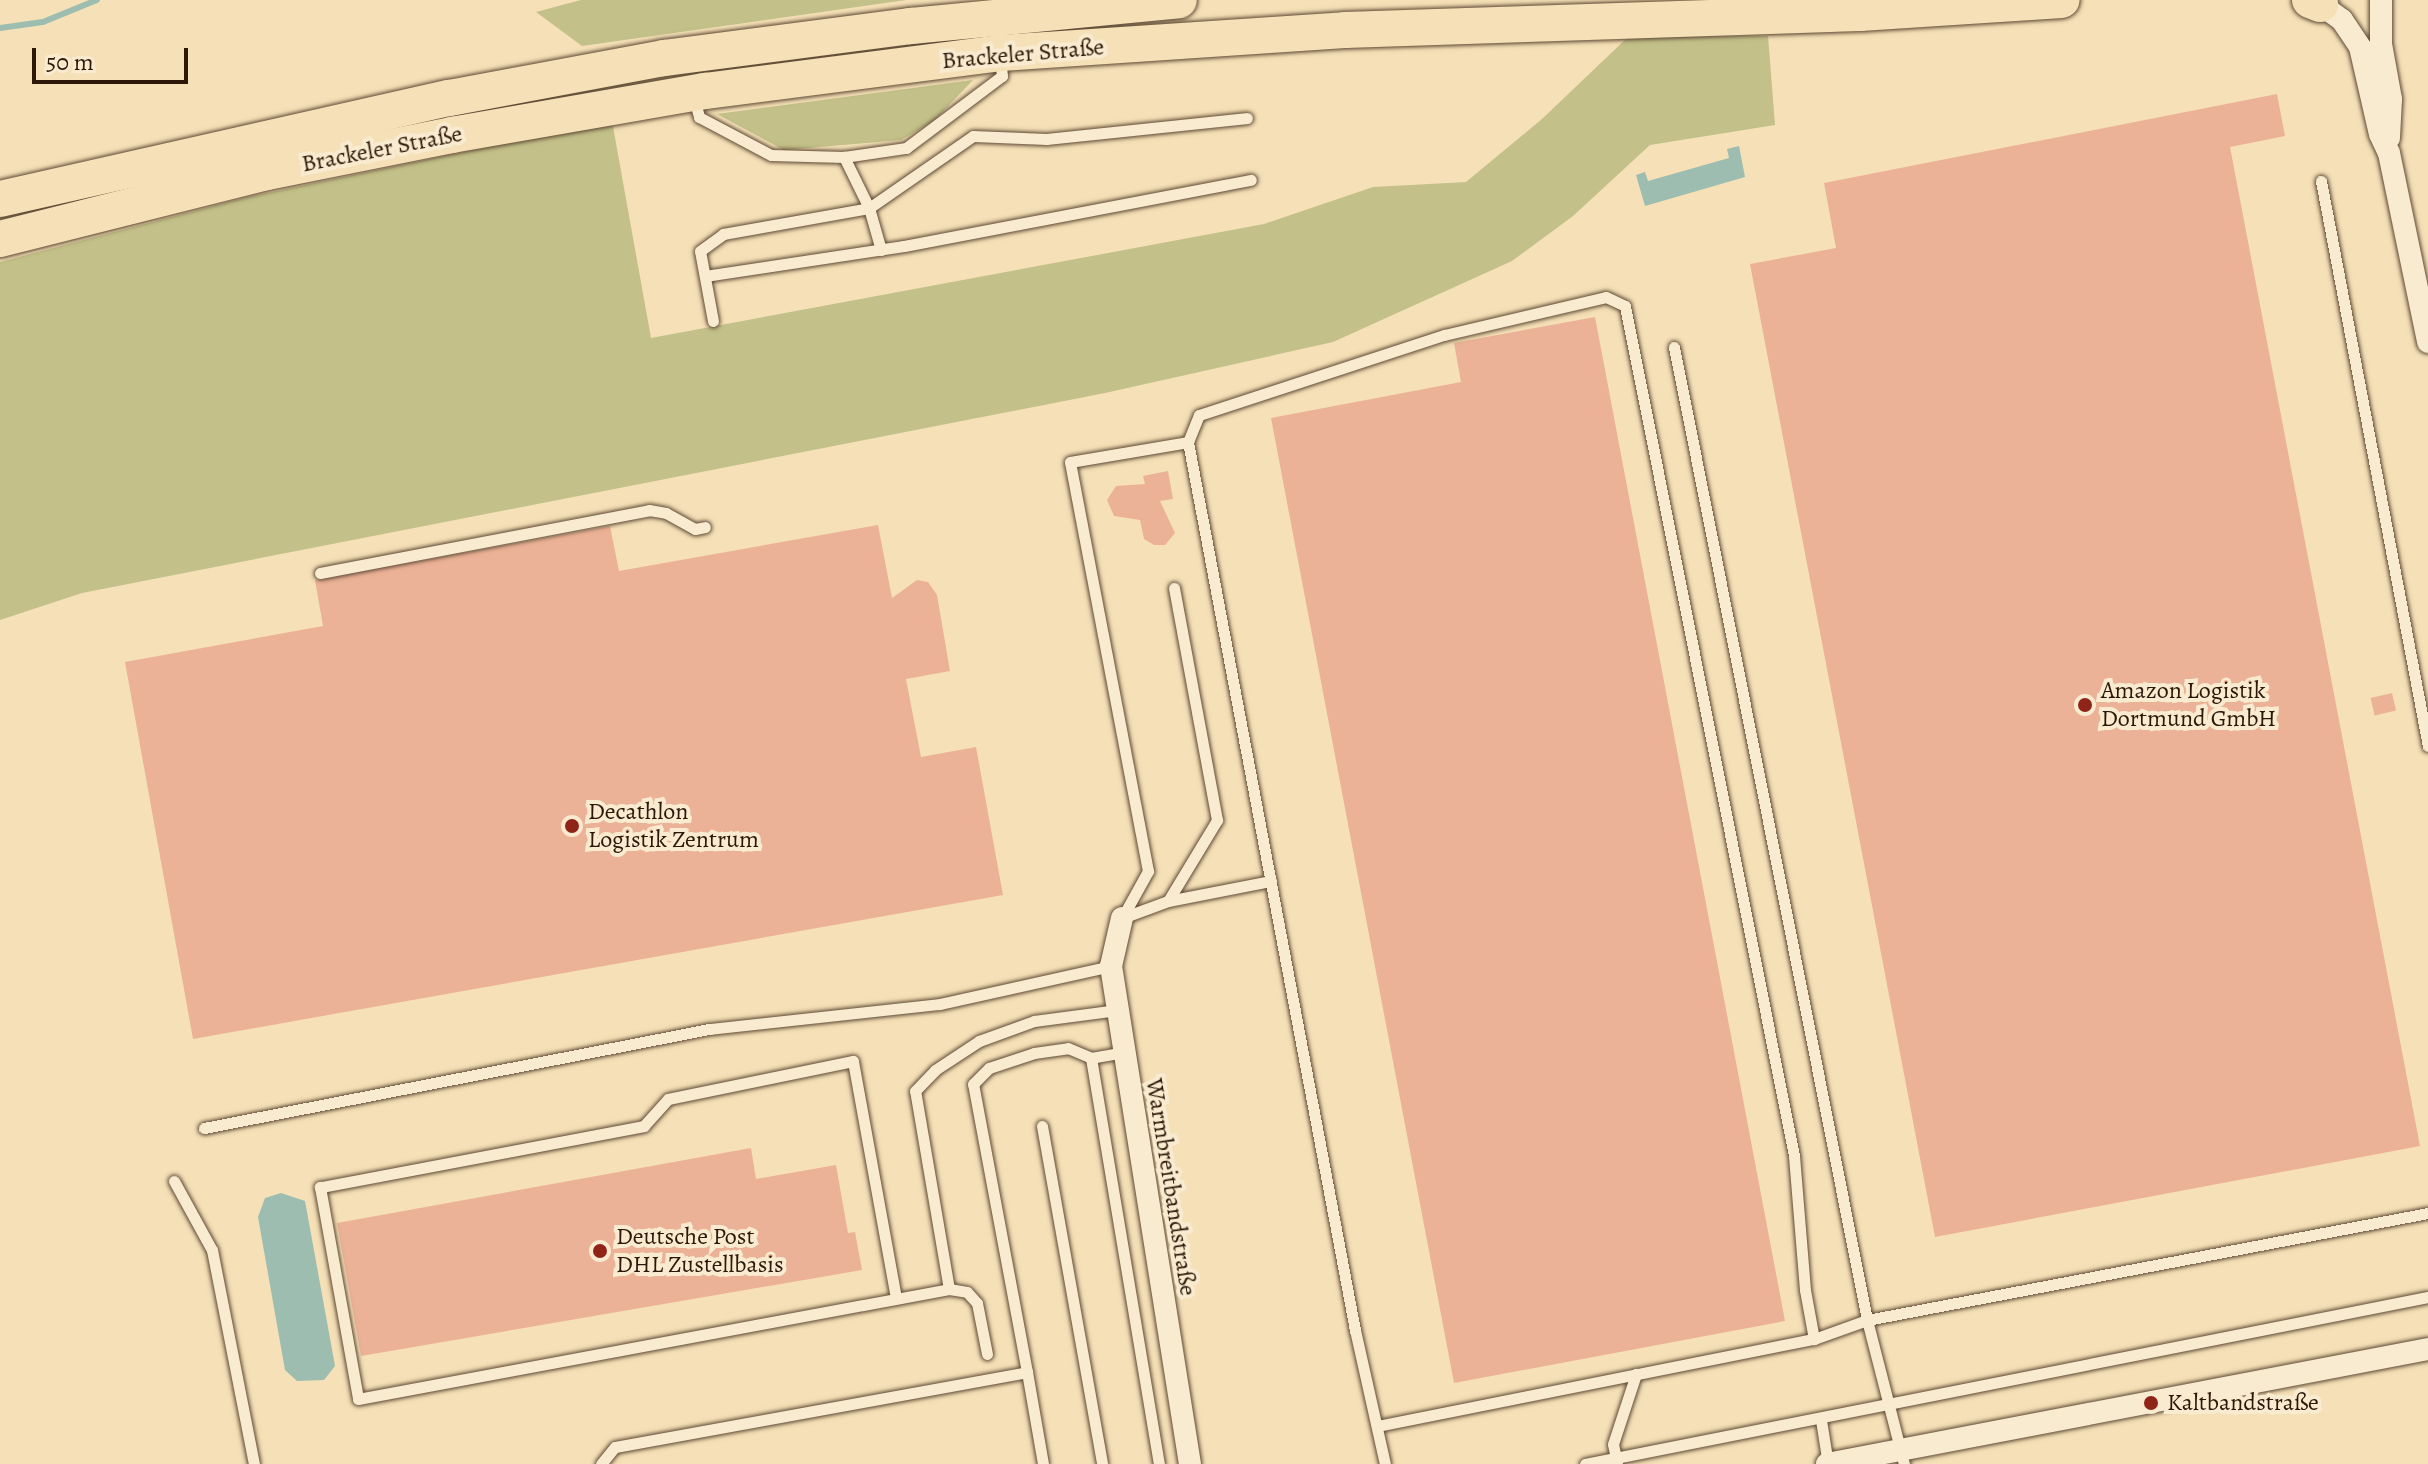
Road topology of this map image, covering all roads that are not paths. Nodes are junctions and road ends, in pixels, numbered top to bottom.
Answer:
1 (1179, 0) edge
2 (2062, 0) edge
3 (2381, 0) edge
4 (2315, 2) edge
5 (1000, 53) junction
6 (693, 94) junction
7 (1247, 118) dead end
8 (2387, 143) junction
9 (844, 157) junction
10 (267, 172) junction
11 (1251, 180) dead end
12 (2321, 181) dead end
13 (67, 182) junction
14 (0, 188) edge
15 (0, 199) edge
16 (869, 208) junction
17 (0, 239) edge
18 (881, 250) junction
19 (0, 259) edge
20 (705, 276) junction
21 (713, 321) dead end
22 (2428, 342) edge
23 (1674, 347) dead end
24 (1188, 442) junction
25 (705, 527) dead end
26 (320, 573) dead end
27 (1174, 588) dead end
28 (2428, 746) edge
29 (1271, 881) junction
30 (1168, 901) junction
31 (1122, 918) junction
32 (1111, 966) junction
33 (1117, 1010) junction
34 (1124, 1052) junction
35 (1091, 1058) junction
36 (1042, 1126) dead end
37 (204, 1128) dead end
38 (174, 1181) dead end
39 (2428, 1213) edge
40 (949, 1289) junction
41 (2428, 1297) edge
42 (896, 1298) junction
43 (1867, 1320) junction
44 (1814, 1339) junction
45 (2428, 1349) edge
46 (987, 1354) dead end
47 (1027, 1372) junction
48 (1636, 1374) junction
49 (1889, 1403) junction
50 (1821, 1420) junction
51 (1377, 1426) junction
52 (1901, 1458) edge
53 (1616, 1461) edge
54 (254, 1464) edge
55 (601, 1464) edge
56 (1043, 1464) edge
57 (1102, 1464) edge
58 (1159, 1464) edge
59 (1190, 1464) edge
60 (1385, 1464) edge
61 (1585, 1464) edge
62 (1827, 1464) edge

1 - 13 highway, Brackeler Straße
2 - 5 highway, Brackeler Straße
3 - 8 street
4 - 8 street
5 - 6 highway, Brackeler Straße
5 - 9 lane
6 - 9 lane
6 - 10 highway, Brackeler Straße
7 - 16 lane
8 - 22 street
9 - 16 lane
10 - 17 highway, Brackeler Straße
10 - 19 highway
11 - 18 lane
12 - 28 lane
13 - 14 highway
13 - 15 highway, Brackeler Straße
16 - 18 lane
16 - 20 lane
18 - 20 lane
20 - 21 lane
23 - 43 lane
24 - 29 lane
24 - 31 lane
24 - 44 lane
25 - 26 lane
27 - 30 lane
29 - 30 lane
29 - 51 lane
30 - 31 lane
31 - 32 street, Warmbreitbandstraße
32 - 33 street, Warmbreitbandstraße
32 - 37 lane
33 - 34 street, Warmbreitbandstraße
33 - 40 lane
34 - 35 lane
34 - 59 street, Warmbreitbandstraße
35 - 47 lane
35 - 58 lane
36 - 57 lane
38 - 54 lane
39 - 43 lane
40 - 42 lane
40 - 46 lane
41 - 49 lane
42 - 42 lane
43 - 44 lane
43 - 49 lane
44 - 48 lane
45 - 52 street
47 - 55 lane
47 - 56 lane
48 - 51 lane
48 - 53 lane
49 - 50 lane
49 - 52 lane
50 - 53 lane
50 - 62 lane
51 - 60 lane
52 - 62 street
53 - 61 lane

